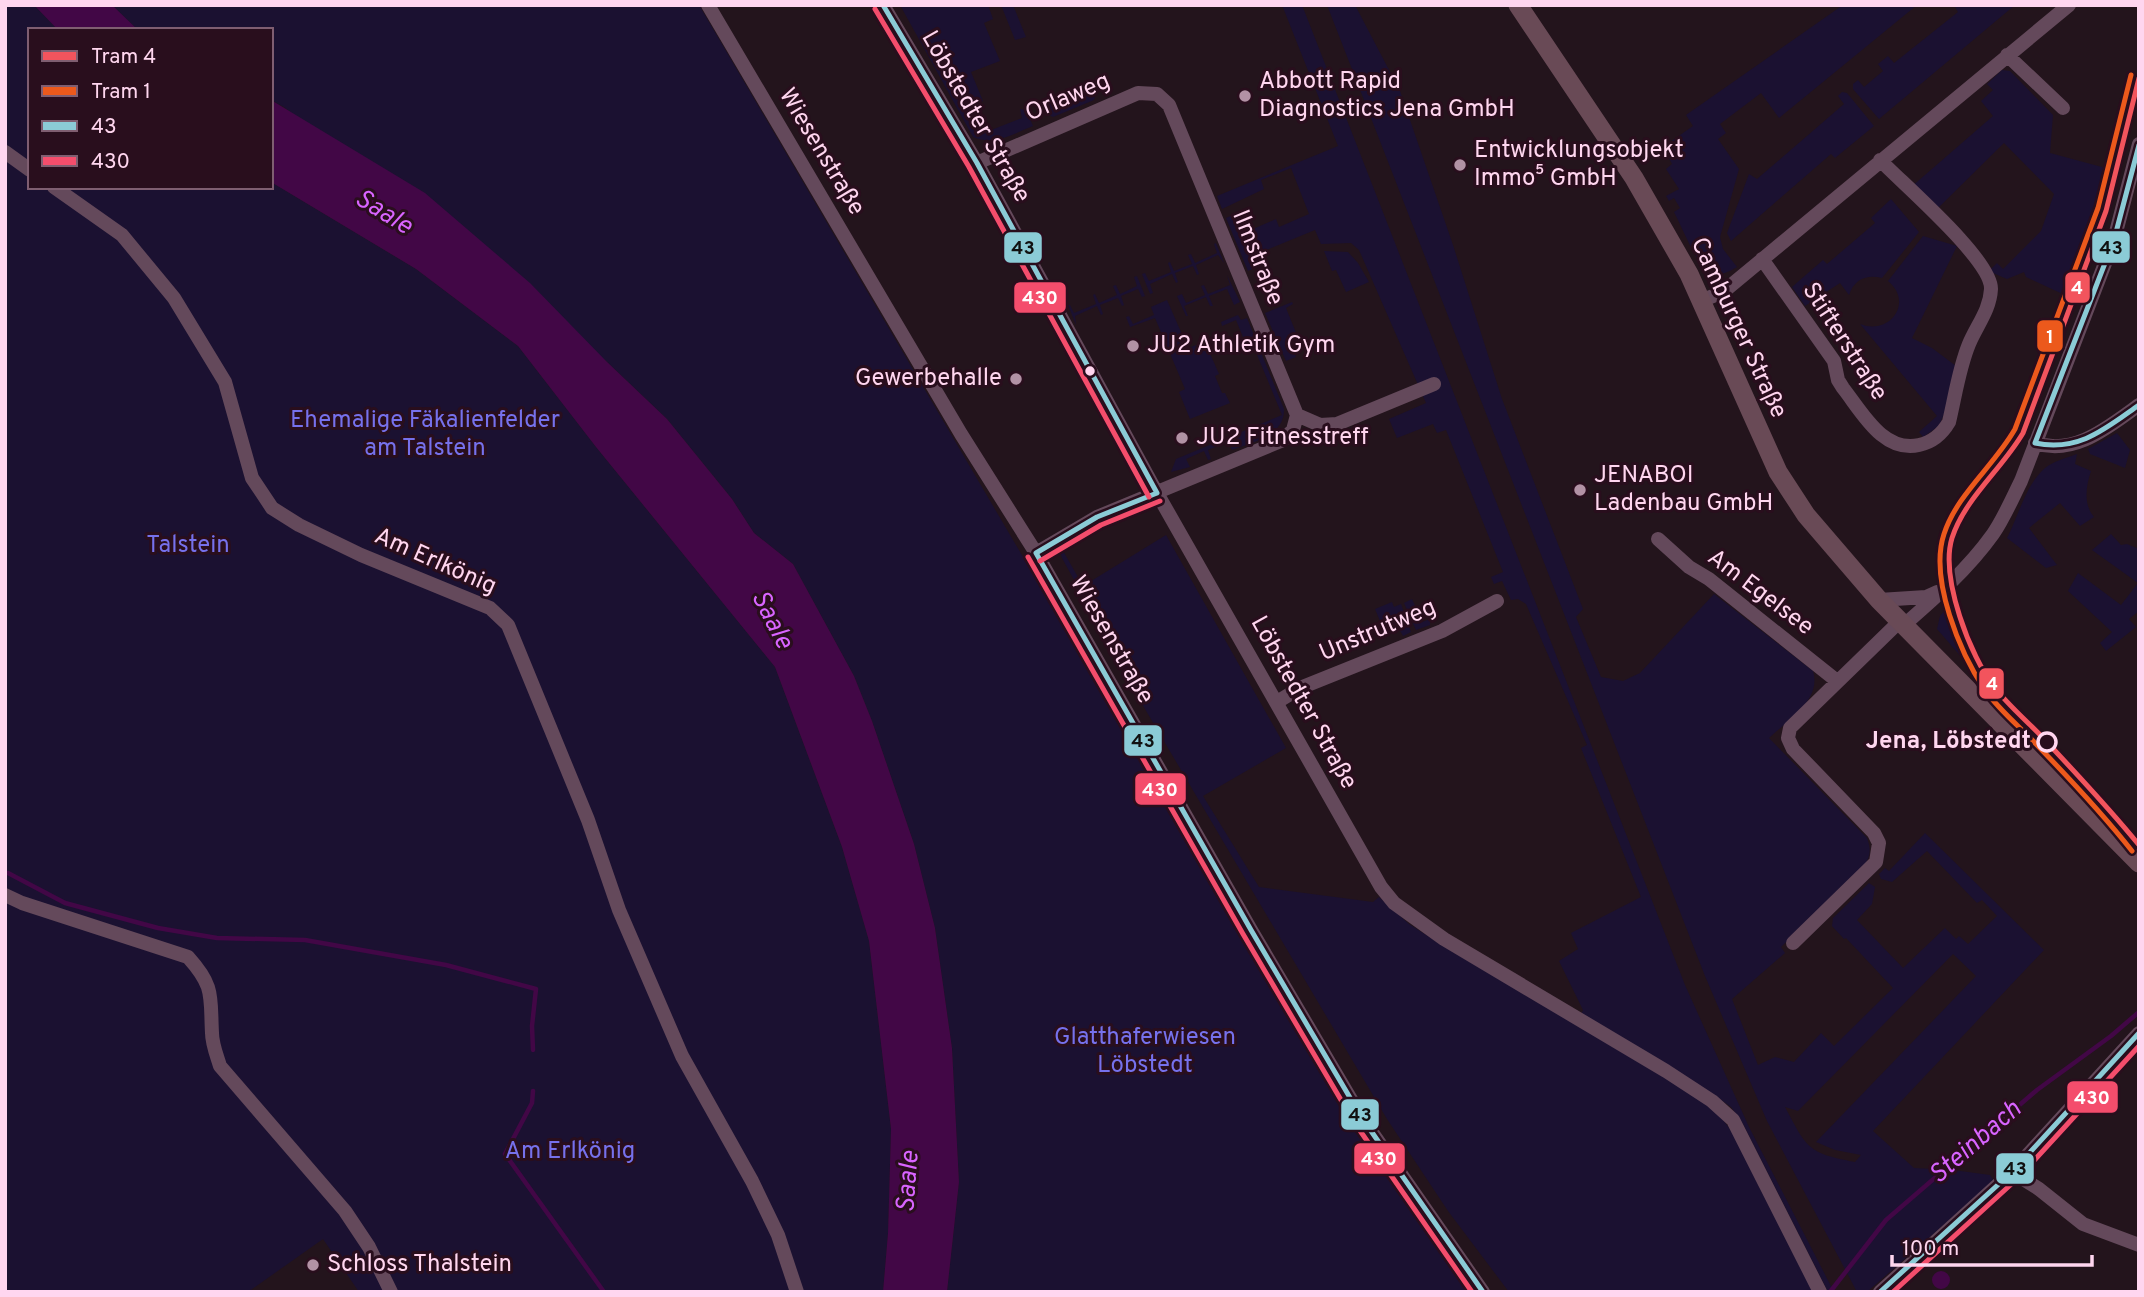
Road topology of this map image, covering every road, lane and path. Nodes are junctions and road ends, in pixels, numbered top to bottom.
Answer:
1 (708, 5) edge
2 (883, 5) edge
3 (1518, 5) edge
4 (2069, 5) edge
5 (2007, 55) junction
6 (1138, 93) joint
7 (2063, 108) dead end
8 (2139, 144) edge
9 (5, 152) edge
10 (1880, 160) junction
11 (977, 163) junction
12 (28, 169) edge
13 (57, 189) edge
14 (1762, 259) junction
15 (1703, 300) junction
16 (1434, 384) dead end
17 (2139, 405) edge
18 (1297, 415) junction
19 (2035, 443) junction
20 (1157, 493) junction
21 (1658, 539) dead end
22 (1036, 553) junction
23 (1945, 588) junction
24 (1879, 600) junction
25 (1497, 601) dead end
26 (1902, 623) junction
27 (1837, 681) junction
28 (1277, 702) junction
29 (2139, 863) edge
30 (5, 895) edge
31 (1793, 943) dead end
32 (2139, 1032) edge
33 (2012, 1172) junction
34 (2139, 1245) edge
35 (1818, 1288) edge
36 (391, 1292) edge
37 (797, 1292) edge
38 (1483, 1292) edge
39 (1880, 1292) edge

1 - 22 street, Wiesenstraße
2 - 11 street, Löbstedter Straße
3 - 15 main road, Camburger Straße
4 - 5 street
5 - 7 street
5 - 10 street
6 - 11 street, Orlaweg
6 - 18 street, Ilmstraße
8 - 19 street
9 - 12 street
10 - 14 street
10 - 14 street, Stifterstraße
11 - 20 street, Löbstedter Straße
13 - 37 street, Am Erlkönig
14 - 15 street
15 - 24 main road, Camburger Straße
16 - 18 street
17 - 19 street
18 - 20 street
19 - 23 street
20 - 22 street
20 - 28 street, Löbstedter Straße
21 - 27 street, Am Egelsee
22 - 38 street, Wiesenstraße
23 - 24 street
23 - 26 street
24 - 26 main road, Camburger Straße
25 - 28 street, Unstrutweg
26 - 27 street
26 - 29 main road, Camburger Straße
27 - 31 street
28 - 35 street, Löbstedter Straße
30 - 36 street
32 - 33 street
33 - 34 street
33 - 39 street

